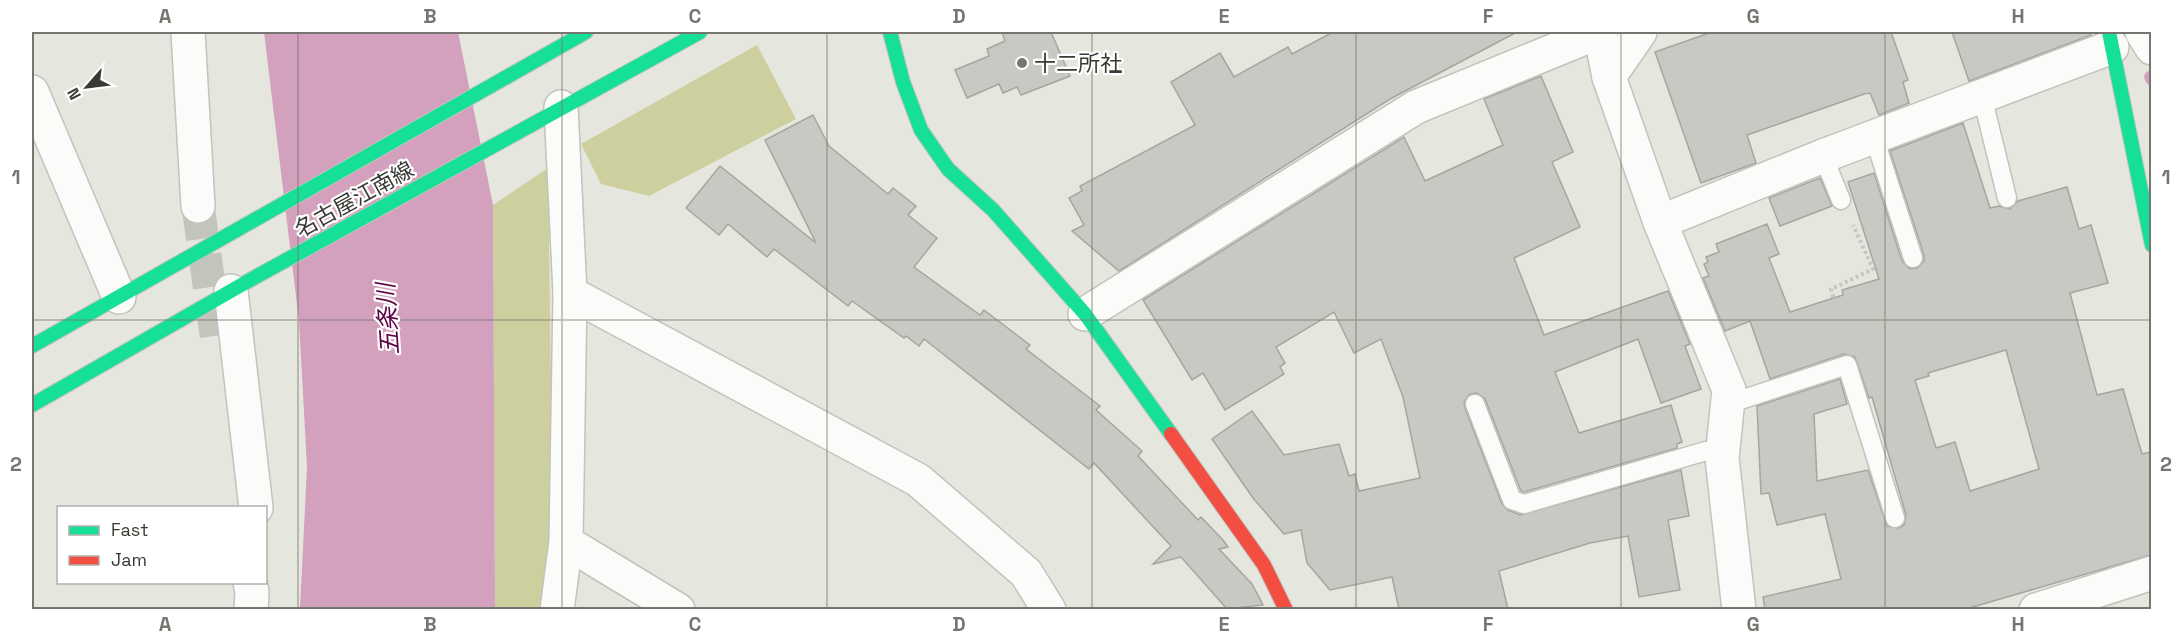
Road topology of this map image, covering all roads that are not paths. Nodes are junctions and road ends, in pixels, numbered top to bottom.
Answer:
1 (188, 32) edge
2 (586, 32) edge
3 (700, 32) edge
4 (890, 32) edge
5 (1600, 32) edge
6 (1640, 32) edge
7 (2142, 32) edge
8 (2110, 39) edge
9 (2151, 48) edge
10 (1609, 76) junction
11 (32, 92) edge
12 (1982, 96) junction
13 (561, 107) junction
14 (1874, 137) junction
15 (1823, 156) junction
16 (2007, 198) dead end
17 (1841, 200) road end
18 (198, 206) tunnel mouth
19 (1660, 222) junction
20 (2151, 245) edge
21 (1913, 258) dead end
22 (241, 286) junction
23 (570, 293) junction
24 (119, 297) junction
25 (1085, 314) junction
26 (217, 342) tunnel mouth
27 (32, 346) edge
28 (1475, 404) dead end
29 (1728, 404) junction
30 (32, 405) edge
31 (1723, 450) junction
32 (236, 506) edge
33 (256, 506) edge
34 (1895, 518) dead end
35 (566, 542) junction
36 (2151, 573) edge
37 (557, 609) edge
38 (678, 609) edge
39 (1049, 609) edge
40 (1286, 609) edge
41 (1739, 609) edge
42 (2036, 609) edge

1 - 18 street
2 - 24 main road, 名古屋江南線
3 - 13 main road, 名古屋江南線
4 - 25 main road
5 - 10 street
5 - 25 street
6 - 10 street
7 - 9 street
8 - 12 street
8 - 20 main road
10 - 19 street
11 - 24 street
12 - 14 street
12 - 16 lane
13 - 22 main road, 名古屋江南線
13 - 23 street
14 - 15 street
14 - 21 lane
15 - 17 lane
15 - 19 street
19 - 29 street
22 - 30 main road, 名古屋江南線
22 - 33 street
23 - 35 street
23 - 39 street
24 - 27 main road, 名古屋江南線
25 - 40 main road
26 - 32 street
28 - 31 lane
29 - 31 street
29 - 34 lane
31 - 41 street
35 - 37 street
35 - 38 street
36 - 42 street

